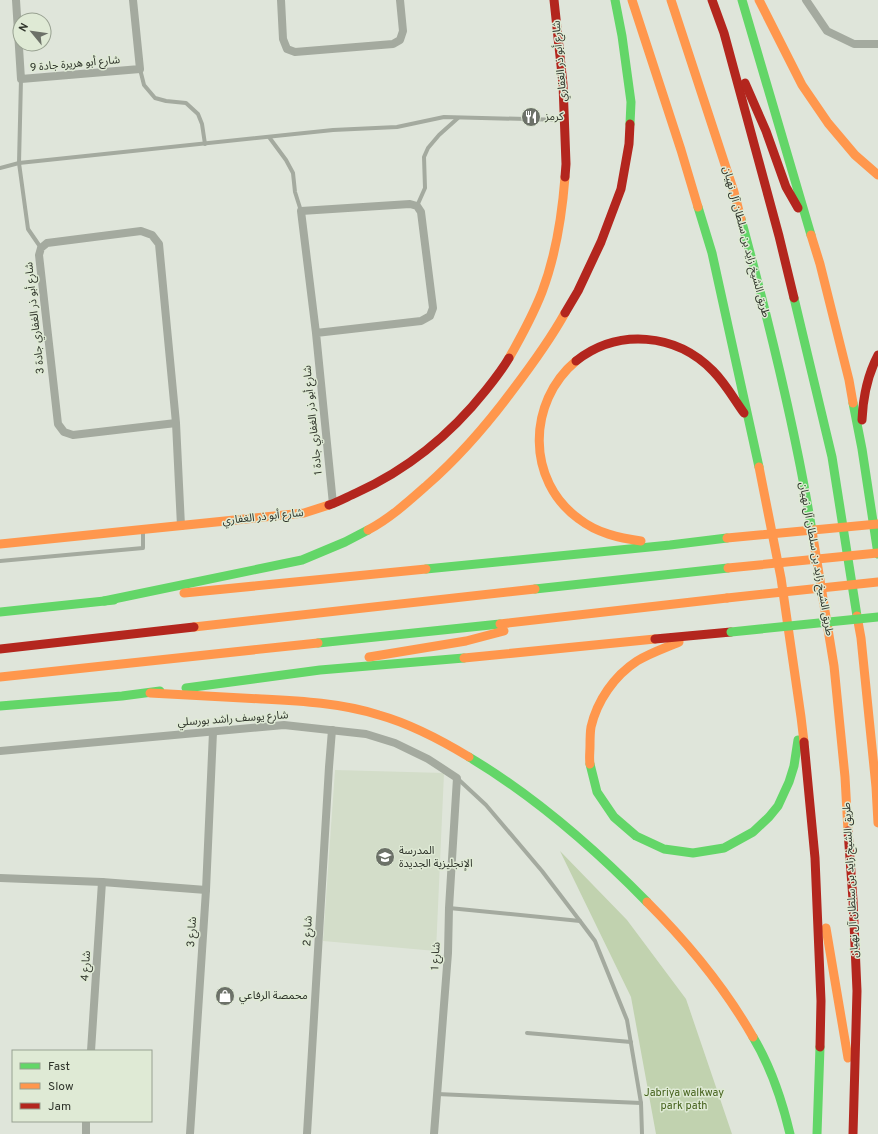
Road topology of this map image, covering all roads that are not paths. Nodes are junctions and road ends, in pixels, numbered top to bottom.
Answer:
1 (16, 0) edge
2 (133, 0) edge
3 (281, 0) edge
4 (400, 0) edge
5 (554, 0) edge
6 (615, 0) edge
7 (632, 0) edge
8 (672, 0) edge
9 (712, 0) edge
10 (742, 0) edge
11 (759, 0) edge
12 (806, 0) edge
13 (724, 33) junction
14 (878, 44) edge
15 (140, 69) junction
16 (21, 80) junction
17 (458, 118) junction
18 (564, 120) junction
19 (269, 137) junction
20 (205, 144) junction
21 (19, 164) junction
22 (0, 168) edge
23 (878, 175) edge
24 (417, 206) junction
25 (301, 211) junction
26 (810, 228) junction
27 (41, 248) junction
28 (316, 333) junction
29 (878, 355) edge
30 (748, 419) junction
31 (176, 423) junction
32 (862, 449) junction
33 (333, 504) junction
34 (878, 524) edge
35 (181, 526) junction
36 (143, 530) junction
37 (0, 544) edge
38 (670, 545) junction
39 (878, 553) edge
40 (0, 561) edge
41 (878, 582) edge
42 (104, 601) junction
43 (0, 612) edge
44 (878, 617) edge
45 (552, 618) junction
46 (696, 636) junction
47 (0, 649) edge
48 (320, 670) junction
49 (0, 677) edge
50 (150, 693) junction
51 (0, 706) edge
52 (801, 717) junction
53 (332, 730) junction
54 (213, 732) junction
55 (0, 751) edge
56 (457, 778) junction
57 (878, 823) edge
58 (815, 858) junction
59 (0, 878) edge
60 (102, 882) junction
61 (206, 890) junction
62 (449, 908) junction
63 (580, 921) junction
64 (527, 1033) dead end
65 (631, 1042) junction
66 (91, 1050) edge
67 (437, 1094) junction
68 (854, 1094) junction
69 (641, 1103) junction
70 (86, 1122) edge
71 (86, 1134) edge
72 (190, 1134) edge
73 (307, 1134) edge
74 (434, 1134) edge
75 (642, 1134) edge
76 (790, 1134) edge
77 (817, 1134) edge
78 (853, 1134) edge

1 - 16 street, شارع أبو هريرة جادة 9
2 - 15 street
3 - 4 street
5 - 18 main road, شارع أبو ذر الغفاري
6 - 42 main road
7 - 30 main road
8 - 68 main road, طريق الشيخ زايد بن سلطان آل نهيان
9 - 13 main road
10 - 26 main road
11 - 23 main road
12 - 14 street
13 - 26 main road
13 - 57 main road
15 - 16 street, شارع أبو هريرة جادة 9
15 - 20 lane
16 - 21 lane
17 - 18 lane
17 - 19 lane
17 - 24 lane
18 - 33 main road, شارع أبو ذر الغفاري
19 - 20 lane
19 - 25 lane
20 - 21 lane
21 - 22 lane
21 - 27 lane
24 - 25 street
24 - 28 street
25 - 28 street, شارع أبو ذر الغفاري جادة 1
26 - 32 main road
27 - 31 street, شارع أبو ذر الغفاري جادة 3
27 - 31 street, شارع أبو ذر الغفاري جادة 3
28 - 33 street, شارع أبو ذر الغفاري جادة 1
29 - 32 main road
30 - 38 main road
30 - 52 main road
31 - 35 street, شارع أبو ذر الغفاري جادة 3
32 - 39 main road
33 - 35 main road, شارع أبو ذر الغفاري
34 - 38 main road, bridge
35 - 36 main road, شارع أبو ذر الغفاري
36 - 37 main road, شارع أبو ذر الغفاري
36 - 40 lane
38 - 42 main road
39 - 47 main road, bridge
41 - 45 main road, bridge
42 - 43 main road
44 - 46 main road, bridge
45 - 48 main road
45 - 49 main road
46 - 48 main road
46 - 52 main road
48 - 50 main road
50 - 51 main road
50 - 76 main road
52 - 58 main road
53 - 54 street, شارع يوسف راشد بورسلي
53 - 56 street, شارع يوسف راشد بورسلي
53 - 73 street, شارع 2
54 - 55 street, شارع يوسف راشد بورسلي
54 - 61 street, شارع 3
56 - 62 street, شارع 1
56 - 63 lane
58 - 68 main road
58 - 77 main road
59 - 60 street
60 - 61 street
60 - 66 street, شارع 4
61 - 72 street, شارع 3
62 - 63 lane
62 - 67 street, شارع 1
63 - 65 lane
64 - 65 lane
65 - 69 lane
67 - 69 lane
67 - 74 street, شارع 1
68 - 78 main road, طريق الشيخ زايد بن سلطان آل نهيان
69 - 75 lane
70 - 71 street

